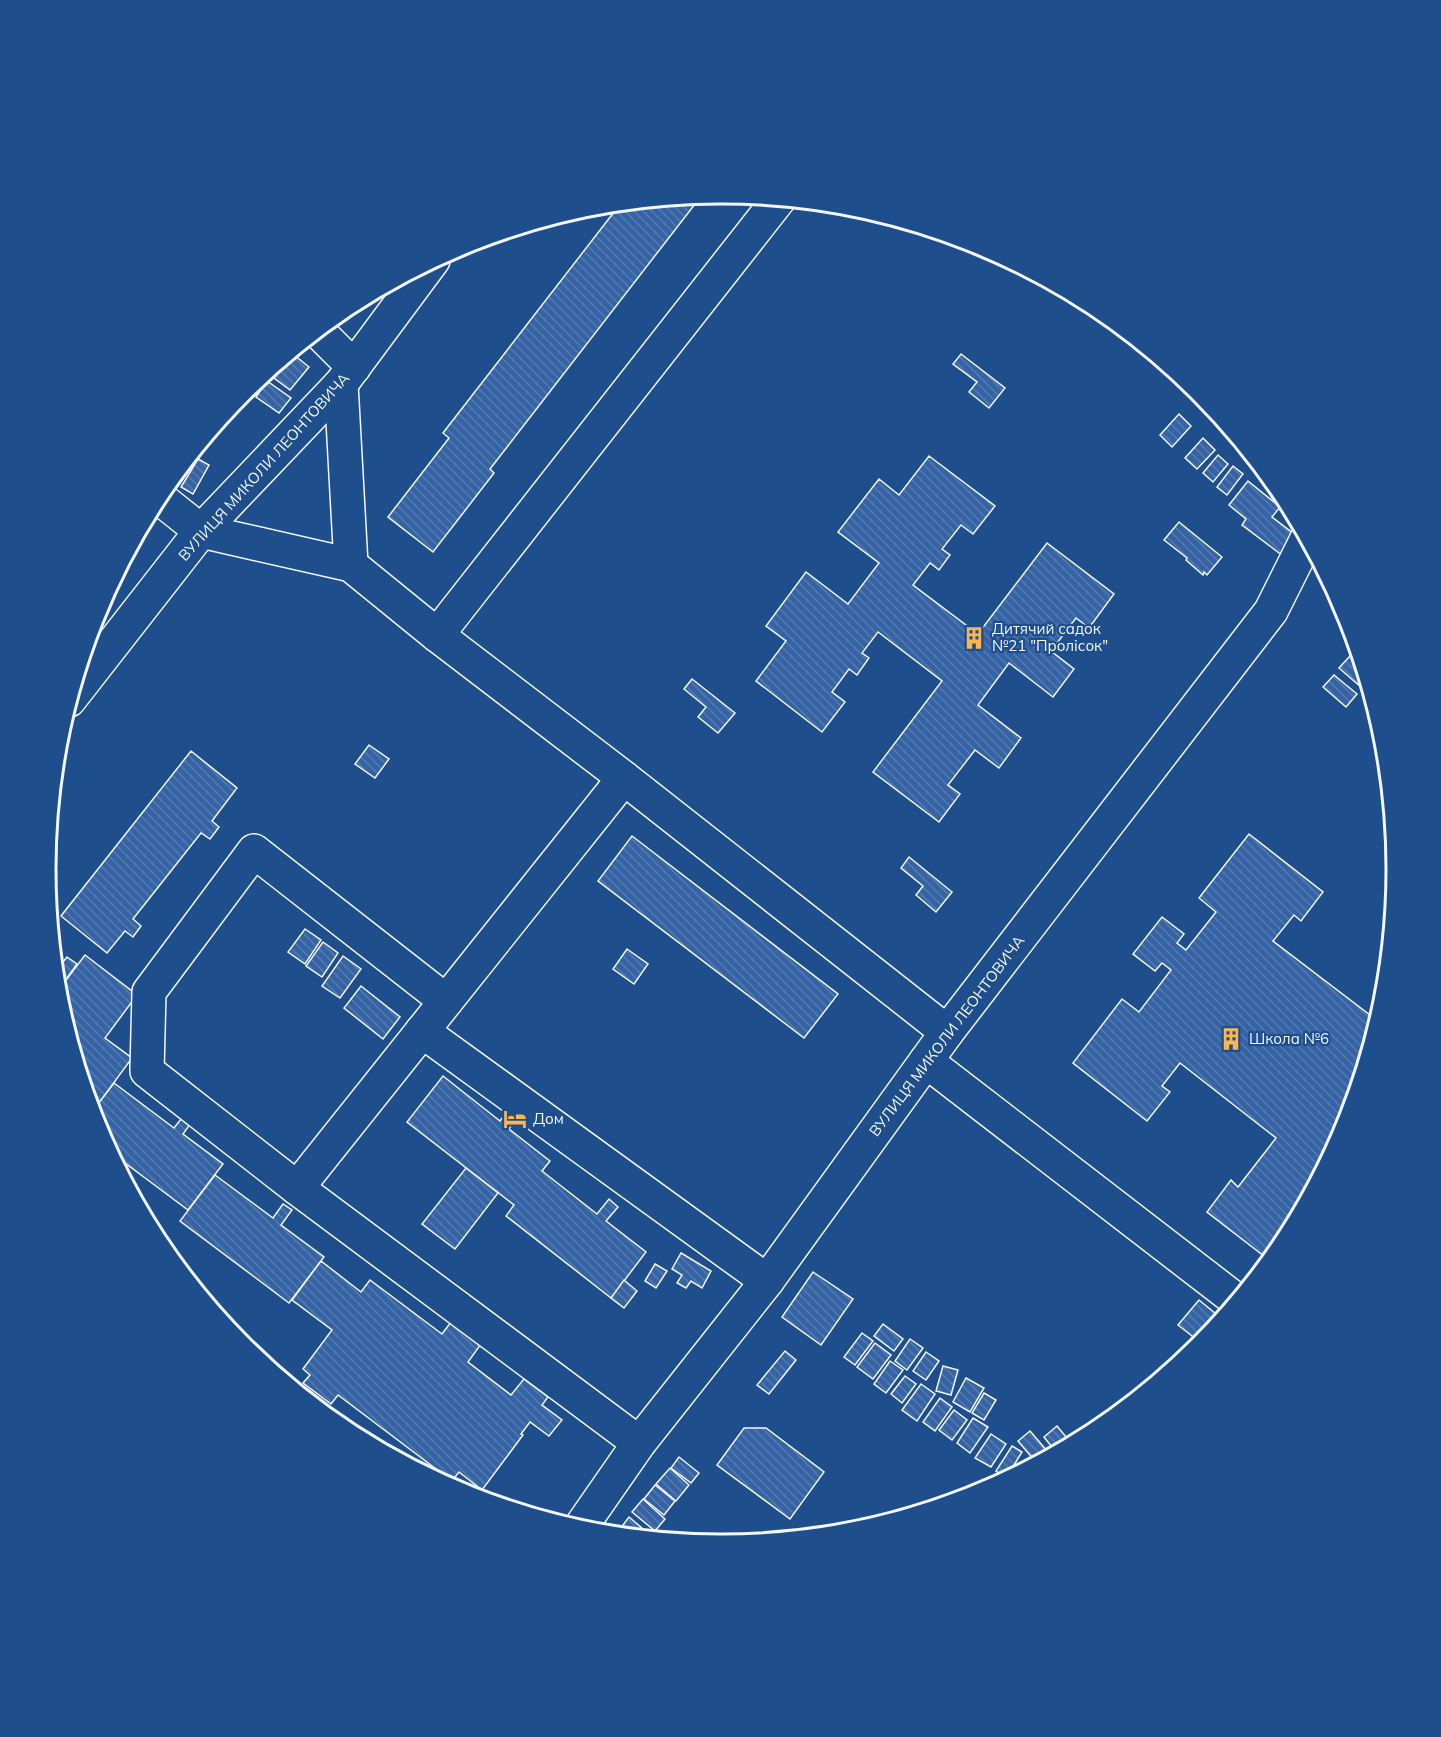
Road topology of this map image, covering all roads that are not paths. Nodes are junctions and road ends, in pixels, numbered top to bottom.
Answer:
1 (774, 206) edge
2 (423, 274) edge
3 (322, 337) edge
4 (347, 376) junction
5 (166, 503) edge
6 (201, 531) junction
7 (1303, 548) edge
8 (351, 565) junction
9 (437, 635) junction
10 (82, 683) edge
11 (624, 778) junction
12 (446, 1001) junction
13 (422, 1031) junction
14 (947, 1032) junction
15 (926, 1061) junction
16 (297, 1188) junction
17 (767, 1281) junction
18 (1230, 1295) edge
19 (639, 1443) junction
20 (586, 1520) edge

1 - 9 street
2 - 4 street, ВУЛИЦЯ МИКОЛИ ЛЕОНТОВИЧА
3 - 4 street
4 - 6 street, ВУЛИЦЯ МИКОЛИ ЛЕОНТОВИЧА
4 - 8 street
5 - 6 street
6 - 8 street
6 - 10 street, ВУЛИЦЯ МИКОЛИ ЛЕОНТОВИЧА
7 - 14 street, ВУЛИЦЯ МИКОЛИ ЛЕОНТОВИЧА
8 - 9 street
9 - 11 street
11 - 12 street
11 - 14 street
12 - 13 street
12 - 16 street
13 - 16 street
13 - 17 street
14 - 15 street, ВУЛИЦЯ МИКОЛИ ЛЕОНТОВИЧА
15 - 17 street, ВУЛИЦЯ МИКОЛИ ЛЕОНТОВИЧА
15 - 18 street
16 - 19 street
17 - 19 street, ВУЛИЦЯ МИКОЛИ ЛЕОНТОВИЧА
19 - 20 street, ВУЛИЦЯ МИКОЛИ ЛЕОНТОВИЧА

